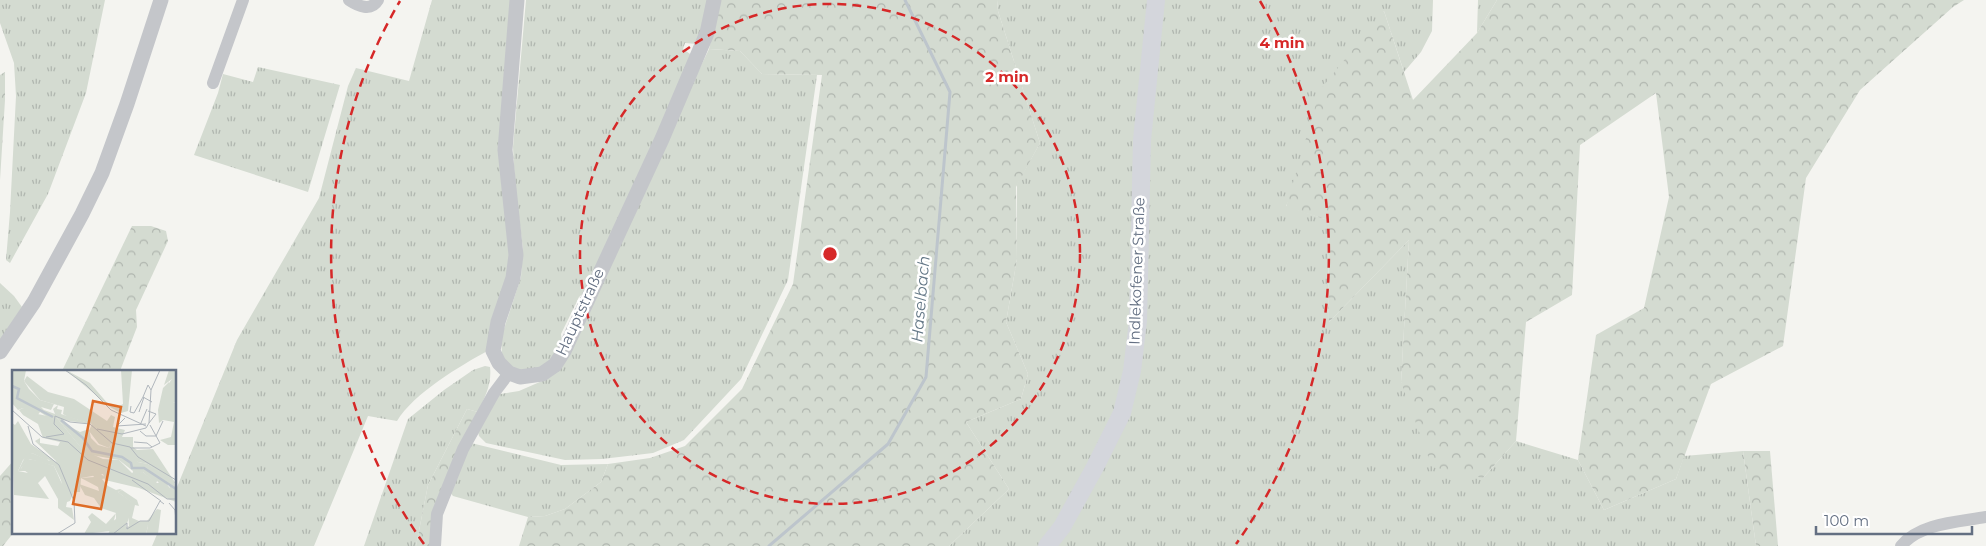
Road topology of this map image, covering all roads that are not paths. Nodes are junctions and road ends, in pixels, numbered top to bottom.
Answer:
1 (161, 0) edge
2 (242, 0) edge
3 (349, 0) edge
4 (378, 0) edge
5 (517, 0) edge
6 (714, 0) edge
7 (1156, 0) edge
8 (213, 83) dead end
9 (0, 352) edge
10 (509, 373) junction
11 (1986, 517) edge
12 (435, 546) edge
13 (1047, 546) edge
14 (1901, 546) edge

1 - 9 street
2 - 8 street
3 - 4 street
5 - 10 street
6 - 10 street, Hauptstraße
7 - 13 main road, Indlekofener Straße
10 - 12 street
11 - 14 street

